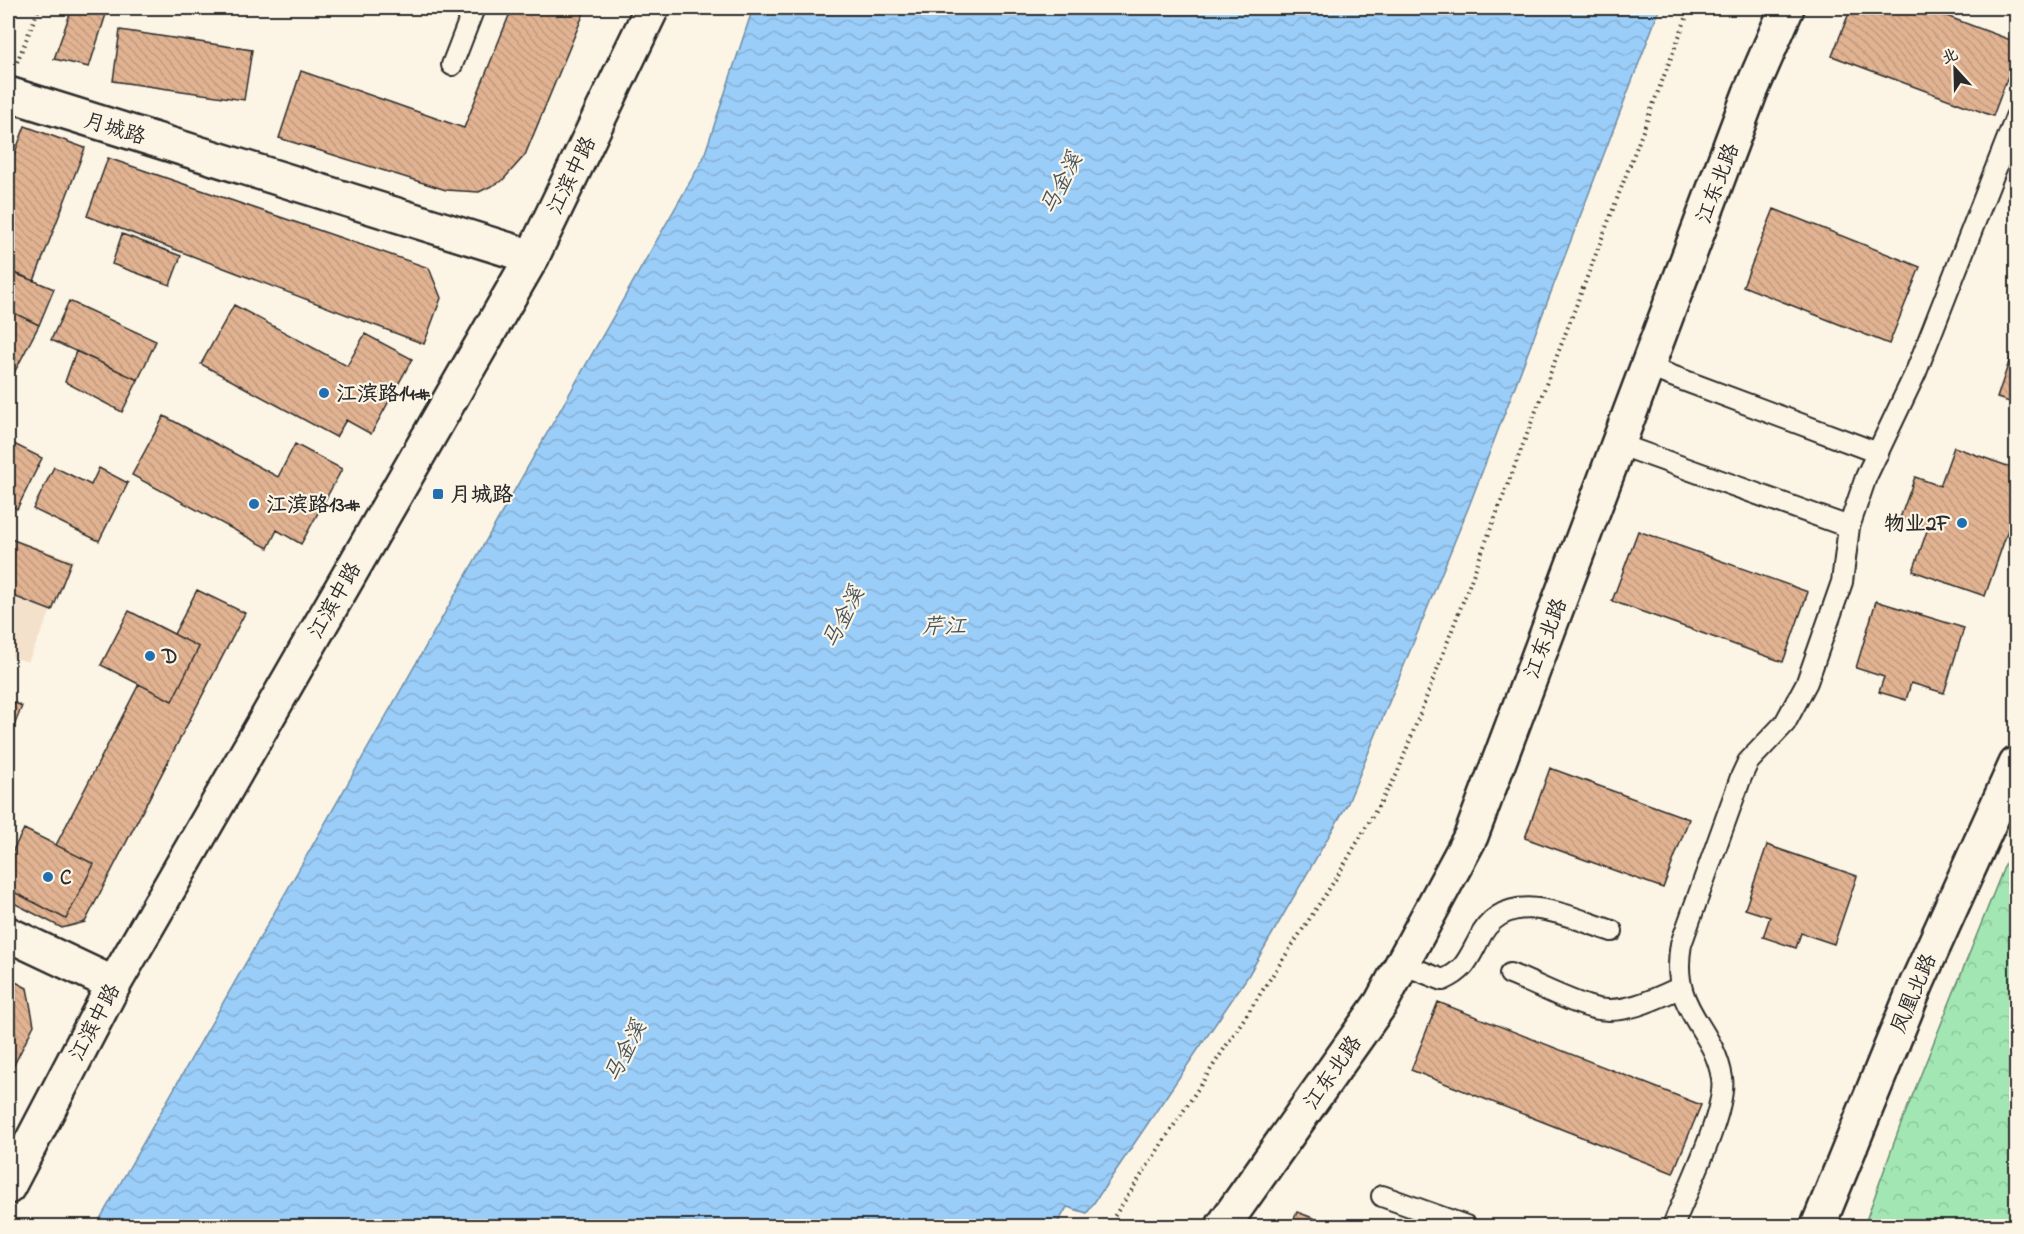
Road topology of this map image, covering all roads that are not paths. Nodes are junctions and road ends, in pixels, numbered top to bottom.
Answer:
1 (474, 8) edge
2 (652, 8) edge
3 (1787, 8) edge
4 (452, 65) dead end
5 (8, 94) edge
6 (2016, 117) edge
7 (532, 256) junction
8 (1647, 367) junction
9 (1618, 444) junction
10 (1878, 453) junction
11 (1849, 527) junction
12 (2016, 764) edge
13 (1612, 931) dead end
14 (8, 934) edge
15 (1402, 964) junction
16 (1510, 974) dead end
17 (114, 984) junction
18 (1679, 988) junction
19 (8, 1187) edge
20 (1382, 1196) dead end
21 (1223, 1227) edge
22 (1466, 1227) edge
23 (1673, 1227) edge
24 (1818, 1227) edge

1 - 4 lane
2 - 7 street, 江滨中路
3 - 8 street, 江东北路
5 - 7 street, 月城路
6 - 10 lane
7 - 17 street, 江滨中路
8 - 9 street, 江东北路
8 - 10 lane
9 - 11 lane
9 - 15 street, 江东北路
10 - 11 lane
11 - 18 lane
12 - 24 street, 凤凰北路
13 - 15 lane
14 - 17 street
15 - 21 street, 江东北路
16 - 18 lane
17 - 19 street, 江滨中路
18 - 23 lane
20 - 22 lane

